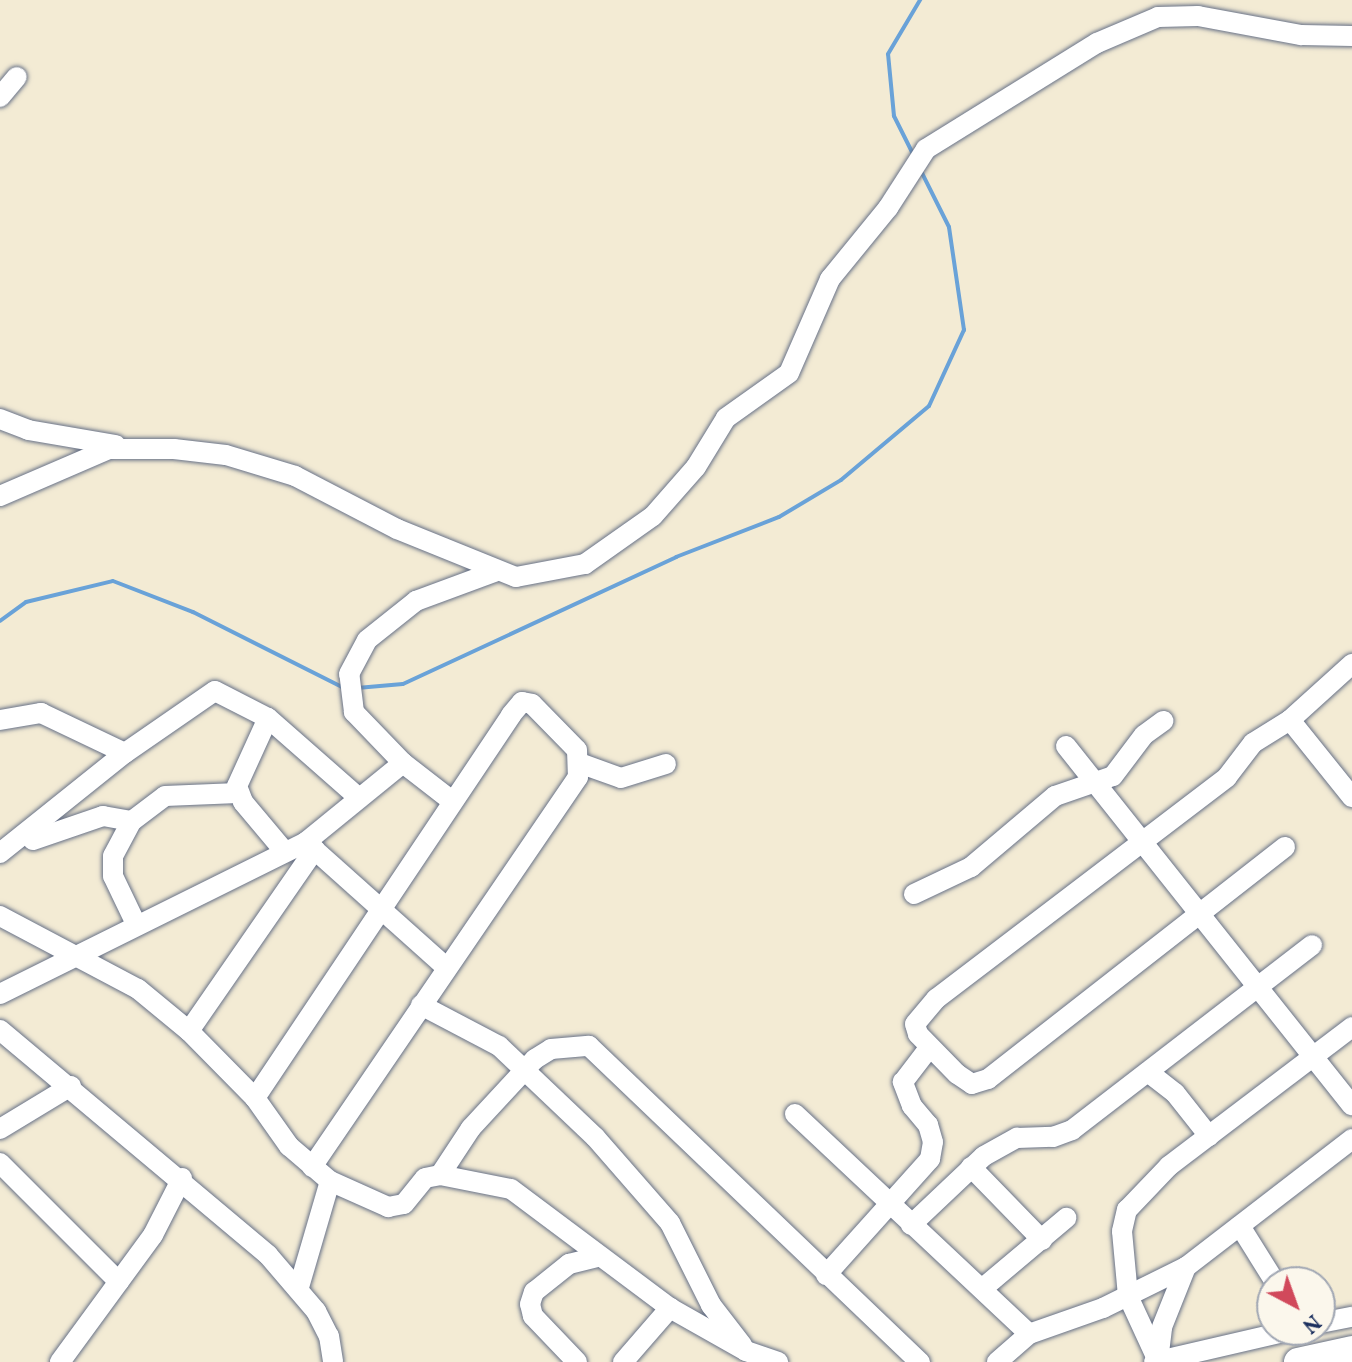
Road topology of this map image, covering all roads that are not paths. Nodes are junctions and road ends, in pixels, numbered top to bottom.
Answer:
1 (1352, 36) edge
2 (17, 77) dead end
3 (0, 97) edge
4 (0, 419) edge
5 (128, 447) junction
6 (0, 496) edge
7 (497, 571) junction
8 (1352, 664) edge
9 (268, 718) junction
10 (0, 720) edge
11 (1290, 720) junction
12 (1163, 721) dead end
13 (1066, 746) dead end
14 (125, 753) junction
15 (403, 763) junction
16 (582, 764) junction
17 (666, 764) dead end
18 (1095, 783) junction
19 (238, 793) junction
20 (358, 797) junction
21 (1352, 797) edge
22 (452, 801) junction
23 (132, 821) junction
24 (1141, 844) junction
25 (311, 846) junction
26 (1285, 847) dead end
27 (285, 852) junction
28 (0, 854) edge
29 (914, 894) dead end
30 (382, 908) junction
31 (1198, 914) junction
32 (0, 916) edge
33 (136, 924) junction
34 (1312, 945) dead end
35 (73, 954) junction
36 (446, 967) junction
37 (1257, 988) junction
38 (0, 994) edge
39 (421, 1005) junction
40 (1352, 1027) edge
41 (0, 1030) edge
42 (189, 1031) junction
43 (929, 1048) junction
44 (1313, 1057) junction
45 (521, 1072) junction
46 (1148, 1072) junction
47 (71, 1086) junction
48 (255, 1098) junction
49 (1352, 1105) edge
50 (795, 1114) dead end
51 (0, 1129) edge
52 (1209, 1136) junction
53 (1352, 1139) edge
54 (0, 1163) edge
55 (312, 1167) junction
56 (971, 1167) junction
57 (440, 1175) junction
58 (182, 1178) junction
59 (330, 1181) junction
60 (892, 1206) junction
61 (1066, 1218) dead end
62 (911, 1225) junction
63 (1240, 1226) junction
64 (1042, 1240) junction
65 (598, 1257) junction
66 (1265, 1266) edge
67 (1186, 1267) junction
68 (826, 1275) junction
69 (119, 1282) junction
70 (299, 1287) junction
71 (983, 1288) junction
72 (1128, 1296) junction
73 (670, 1308) junction
74 (1029, 1334) junction
75 (1256, 1338) edge
76 (1352, 1350) edge
77 (746, 1351) junction
78 (1156, 1361) edge
79 (60, 1362) edge
80 (333, 1362) edge
81 (577, 1362) edge
82 (623, 1362) edge
83 (778, 1362) edge
84 (920, 1362) edge
85 (997, 1362) edge
86 (1298, 1362) edge

1 - 7 street
2 - 3 street
4 - 5 street
5 - 6 street
5 - 7 street
7 - 15 street
8 - 11 street
9 - 14 street
9 - 19 street
9 - 20 street
10 - 14 street
11 - 21 street
11 - 24 street
12 - 18 street
13 - 18 street
14 - 28 street
15 - 20 street
15 - 22 street
16 - 17 street
16 - 22 street
16 - 36 street
18 - 24 street
18 - 29 street
19 - 23 street
19 - 27 street
20 - 25 street
22 - 30 street
23 - 28 street
23 - 33 street
24 - 31 street
24 - 43 street
25 - 27 street
25 - 30 street
25 - 42 street
26 - 31 street
27 - 33 street
30 - 36 street
30 - 48 street
31 - 37 street
31 - 43 street
32 - 35 street
33 - 35 street
34 - 37 street
35 - 38 street
35 - 42 street
36 - 39 street
37 - 44 street
37 - 46 street
39 - 45 street
39 - 55 street
40 - 44 street
41 - 47 street
42 - 48 street
43 - 60 street
44 - 49 street
44 - 52 street
45 - 57 street
45 - 68 street
45 - 77 street
46 - 52 street
46 - 56 street
47 - 51 street
47 - 58 street
48 - 55 street
50 - 60 street
52 - 72 street
53 - 63 street
54 - 69 street
55 - 59 street
56 - 62 street
56 - 64 street
57 - 59 street
57 - 65 street
58 - 69 street
58 - 70 street
59 - 70 street
60 - 62 street
60 - 68 street
61 - 64 street
62 - 71 street
63 - 66 street
63 - 67 street
64 - 71 street
65 - 73 street
65 - 81 street
67 - 72 street
67 - 78 street
68 - 84 street
69 - 79 street
70 - 80 street
71 - 74 street
72 - 74 street
72 - 78 street
73 - 77 street
73 - 82 street
74 - 85 street
75 - 78 street
76 - 86 highway
77 - 83 street

